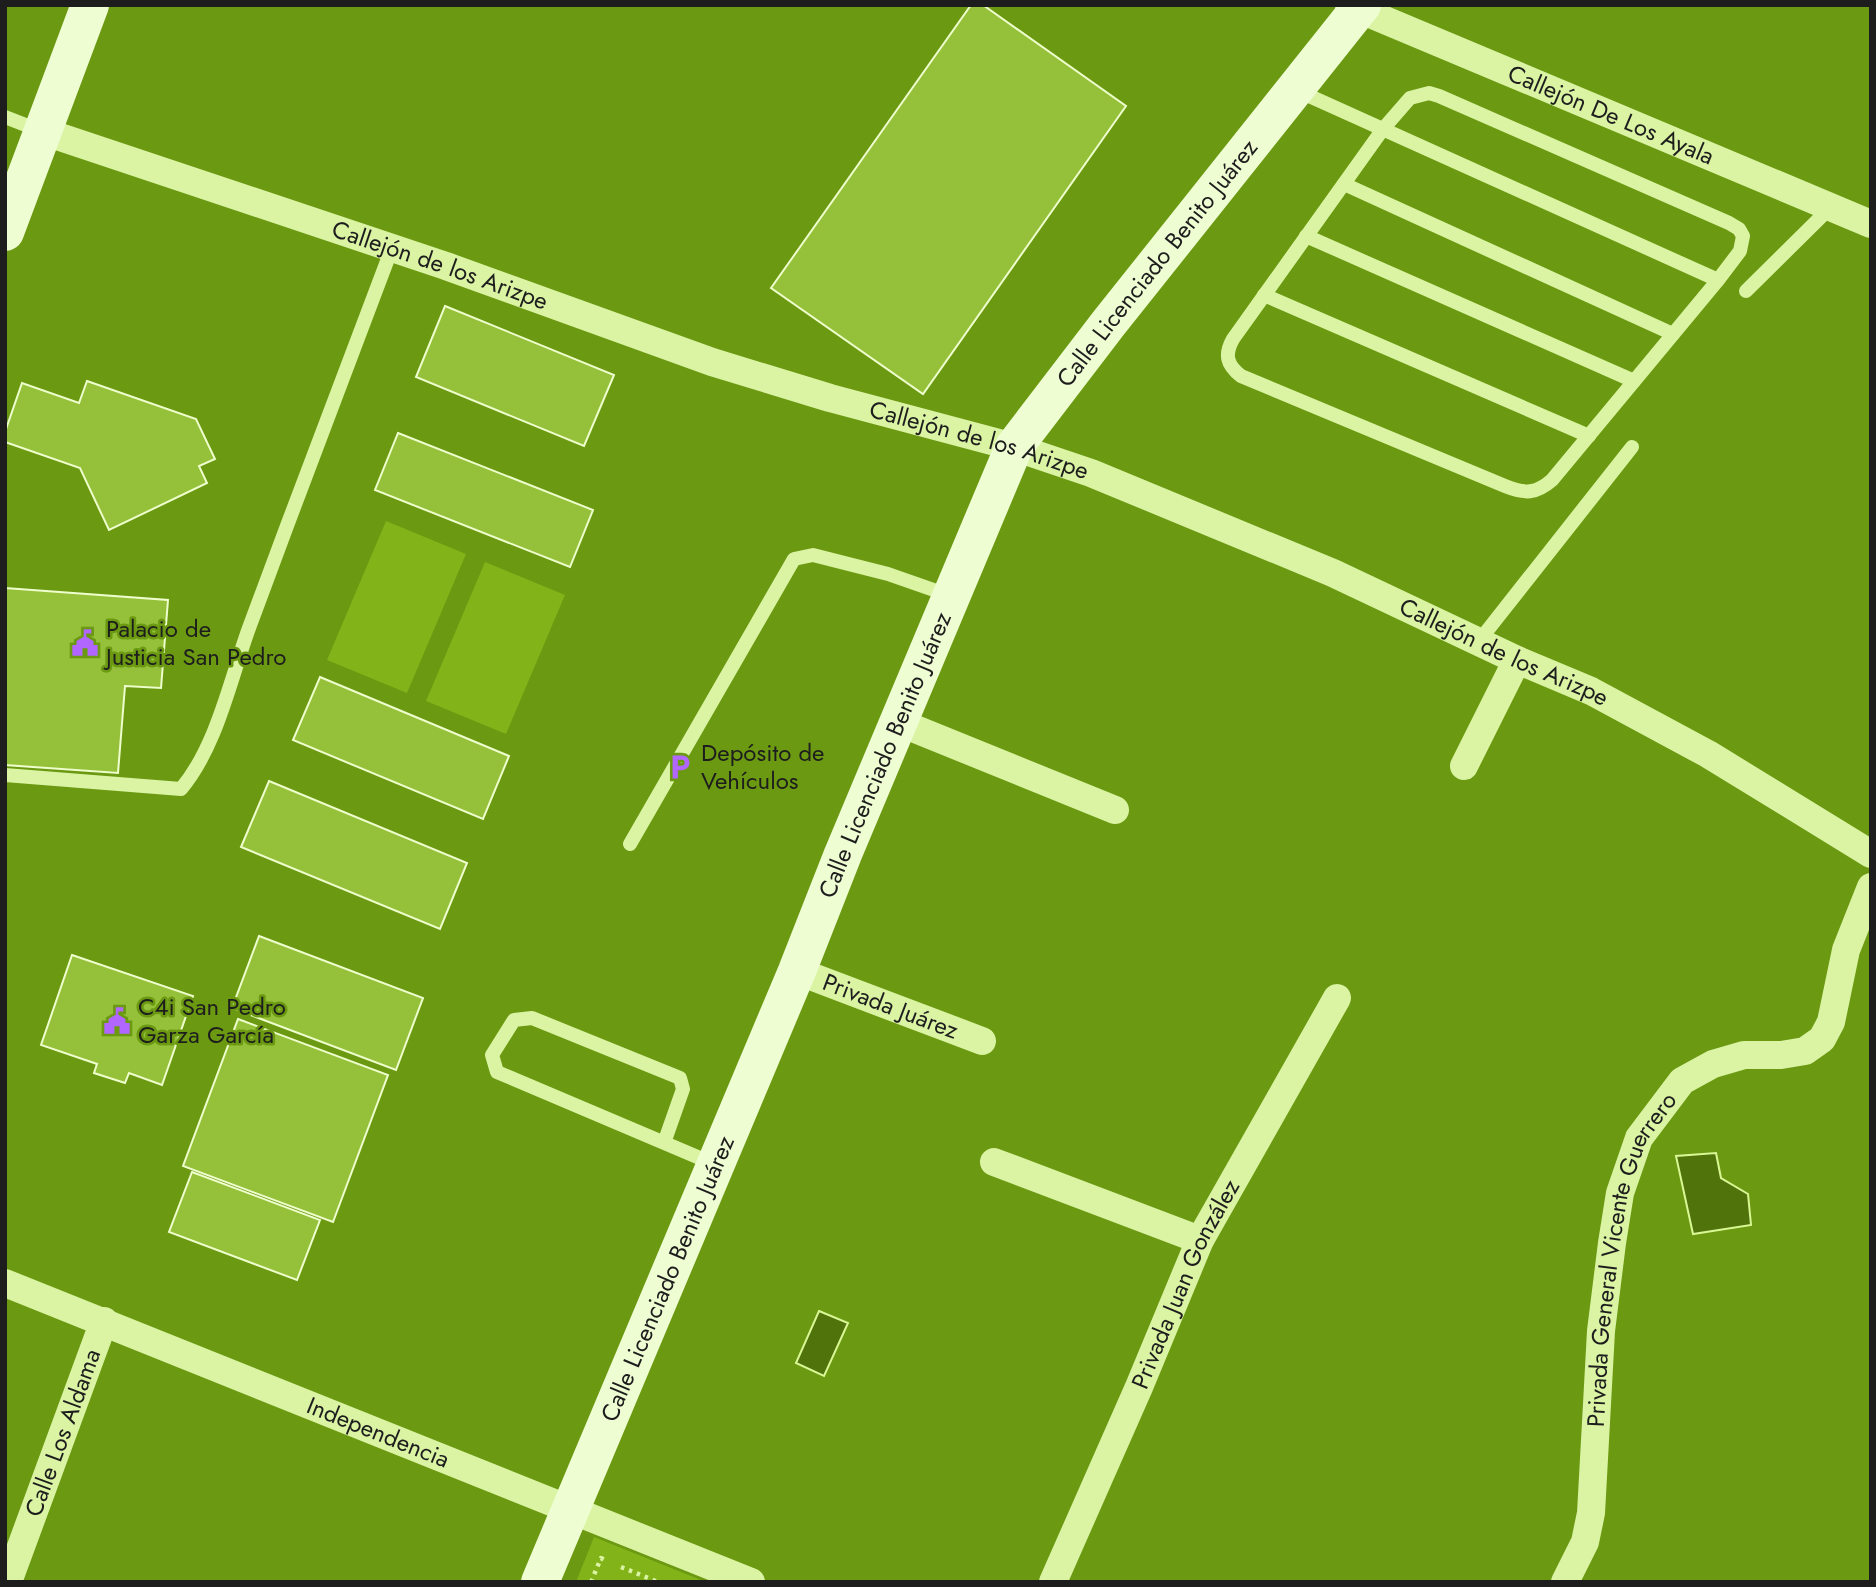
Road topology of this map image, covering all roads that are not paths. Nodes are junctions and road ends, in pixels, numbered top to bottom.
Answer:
1 (90, 5) edge
2 (1357, 7) edge
3 (1294, 89) junction
4 (5, 117) edge
5 (1383, 129) junction
6 (42, 131) junction
7 (1344, 184) junction
8 (1832, 206) junction
9 (1871, 224) edge
10 (5, 232) edge
11 (1306, 236) junction
12 (392, 248) junction
13 (1718, 280) junction
14 (1746, 291) dead end
15 (1264, 295) junction
16 (1673, 334) junction
17 (1634, 381) junction
18 (1589, 436) junction
19 (1014, 447) junction
20 (1632, 447) dead end
21 (951, 596) junction
22 (1479, 641) junction
23 (1517, 660) junction
24 (898, 722) junction
25 (1464, 766) dead end
26 (5, 775) edge
27 (1115, 810) dead end
28 (630, 844) dead end
29 (1871, 854) edge
30 (1871, 887) edge
31 (797, 971) junction
32 (1337, 998) dead end
33 (982, 1041) dead end
34 (664, 1143) junction
35 (994, 1162) dead end
36 (716, 1165) junction
37 (1199, 1240) junction
38 (5, 1283) edge
39 (104, 1321) junction
40 (570, 1508) junction
41 (8, 1582) edge
42 (540, 1582) edge
43 (751, 1582) edge
44 (1053, 1582) edge
45 (1565, 1582) edge

1 - 6 street
2 - 3 street, Calle Licenciado Benito Juárez
2 - 8 street, Callejón De Los Ayala
3 - 5 lane
3 - 19 street, Calle Licenciado Benito Juárez
4 - 6 lane
5 - 7 lane
5 - 13 lane
5 - 13 lane
6 - 10 street
6 - 12 street, Callejón de los Arizpe
7 - 11 lane
7 - 16 lane
8 - 9 street, Callejón De Los Ayala
8 - 14 lane
11 - 15 lane
11 - 17 lane
12 - 19 street, Callejón de los Arizpe
12 - 26 lane
13 - 16 lane
15 - 18 lane
15 - 18 lane
16 - 17 lane
17 - 18 lane
19 - 21 street, Calle Licenciado Benito Juárez
19 - 22 street, Callejón de los Arizpe
20 - 22 lane
21 - 24 street, Calle Licenciado Benito Juárez
21 - 28 lane
22 - 23 street, Callejón de los Arizpe
23 - 25 street
23 - 29 street, Callejón de los Arizpe
24 - 27 street
24 - 31 street, Calle Licenciado Benito Juárez
30 - 45 street, Privada General Vicente Guerrero
31 - 33 street, Privada Juárez
31 - 36 street, Calle Licenciado Benito Juárez
32 - 37 street, Privada Juan González
34 - 34 lane
34 - 36 lane
35 - 37 street
36 - 40 street, Calle Licenciado Benito Juárez
37 - 44 street, Privada Juan González
38 - 39 street, Independencia
39 - 40 street, Independencia
39 - 41 street, Calle Los Aldama
40 - 42 street, Calle Licenciado Benito Juárez
40 - 43 street, Independencia

